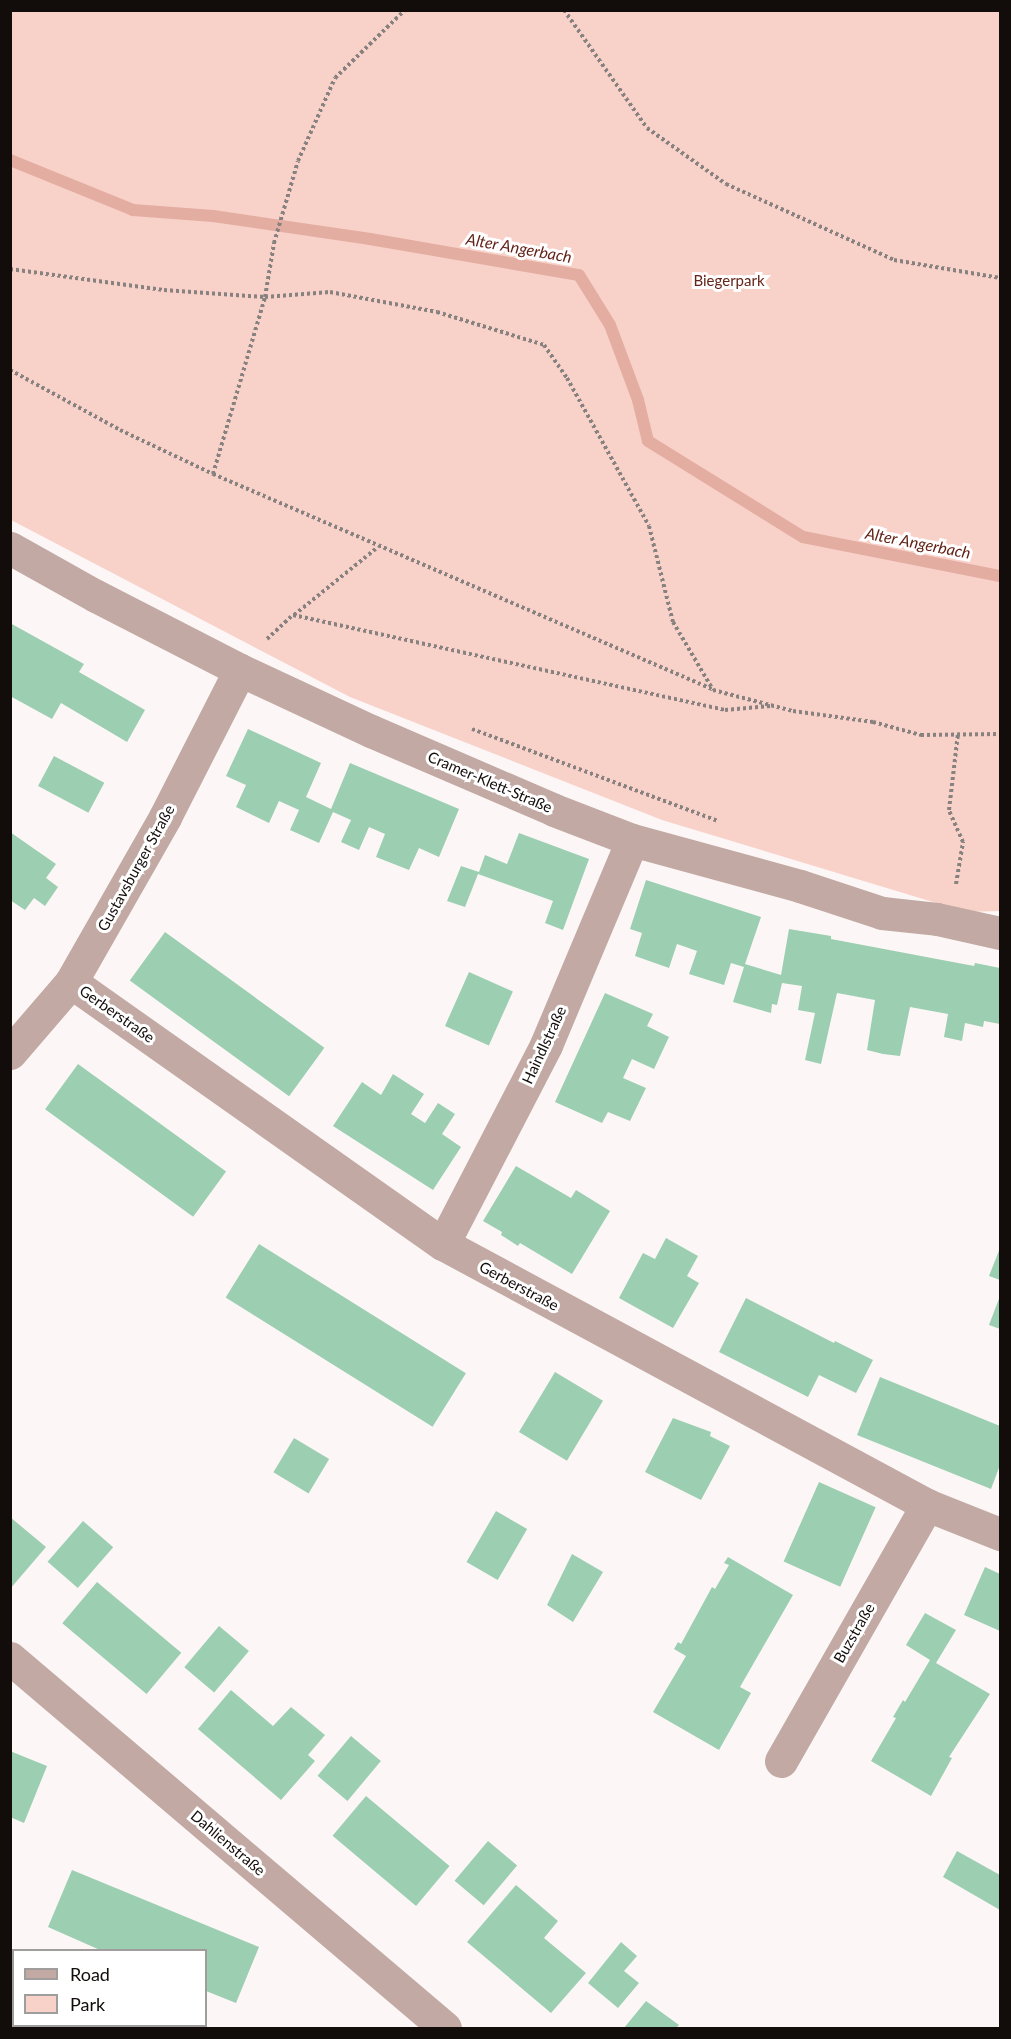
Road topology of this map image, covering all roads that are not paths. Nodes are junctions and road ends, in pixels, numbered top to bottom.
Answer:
1 (10, 548) edge
2 (240, 670) junction
3 (632, 840) junction
4 (1000, 933) edge
5 (71, 982) junction
6 (10, 1053) edge
7 (443, 1244) junction
8 (927, 1504) junction
9 (1000, 1534) edge
10 (10, 1658) edge
11 (781, 1761) dead end
12 (445, 2028) edge

1 - 2 street, Cramer-Klett-Straße
2 - 3 street, Cramer-Klett-Straße
2 - 5 street, Gustavsburger Straße
3 - 4 street, Cramer-Klett-Straße
3 - 7 street, Haindlstraße
5 - 6 street, Gustavsburger Straße
5 - 7 street, Gerberstraße
7 - 8 street, Gerberstraße
8 - 9 street, Gerberstraße
8 - 11 street, Buzstraße
10 - 12 street, Dahlienstraße

